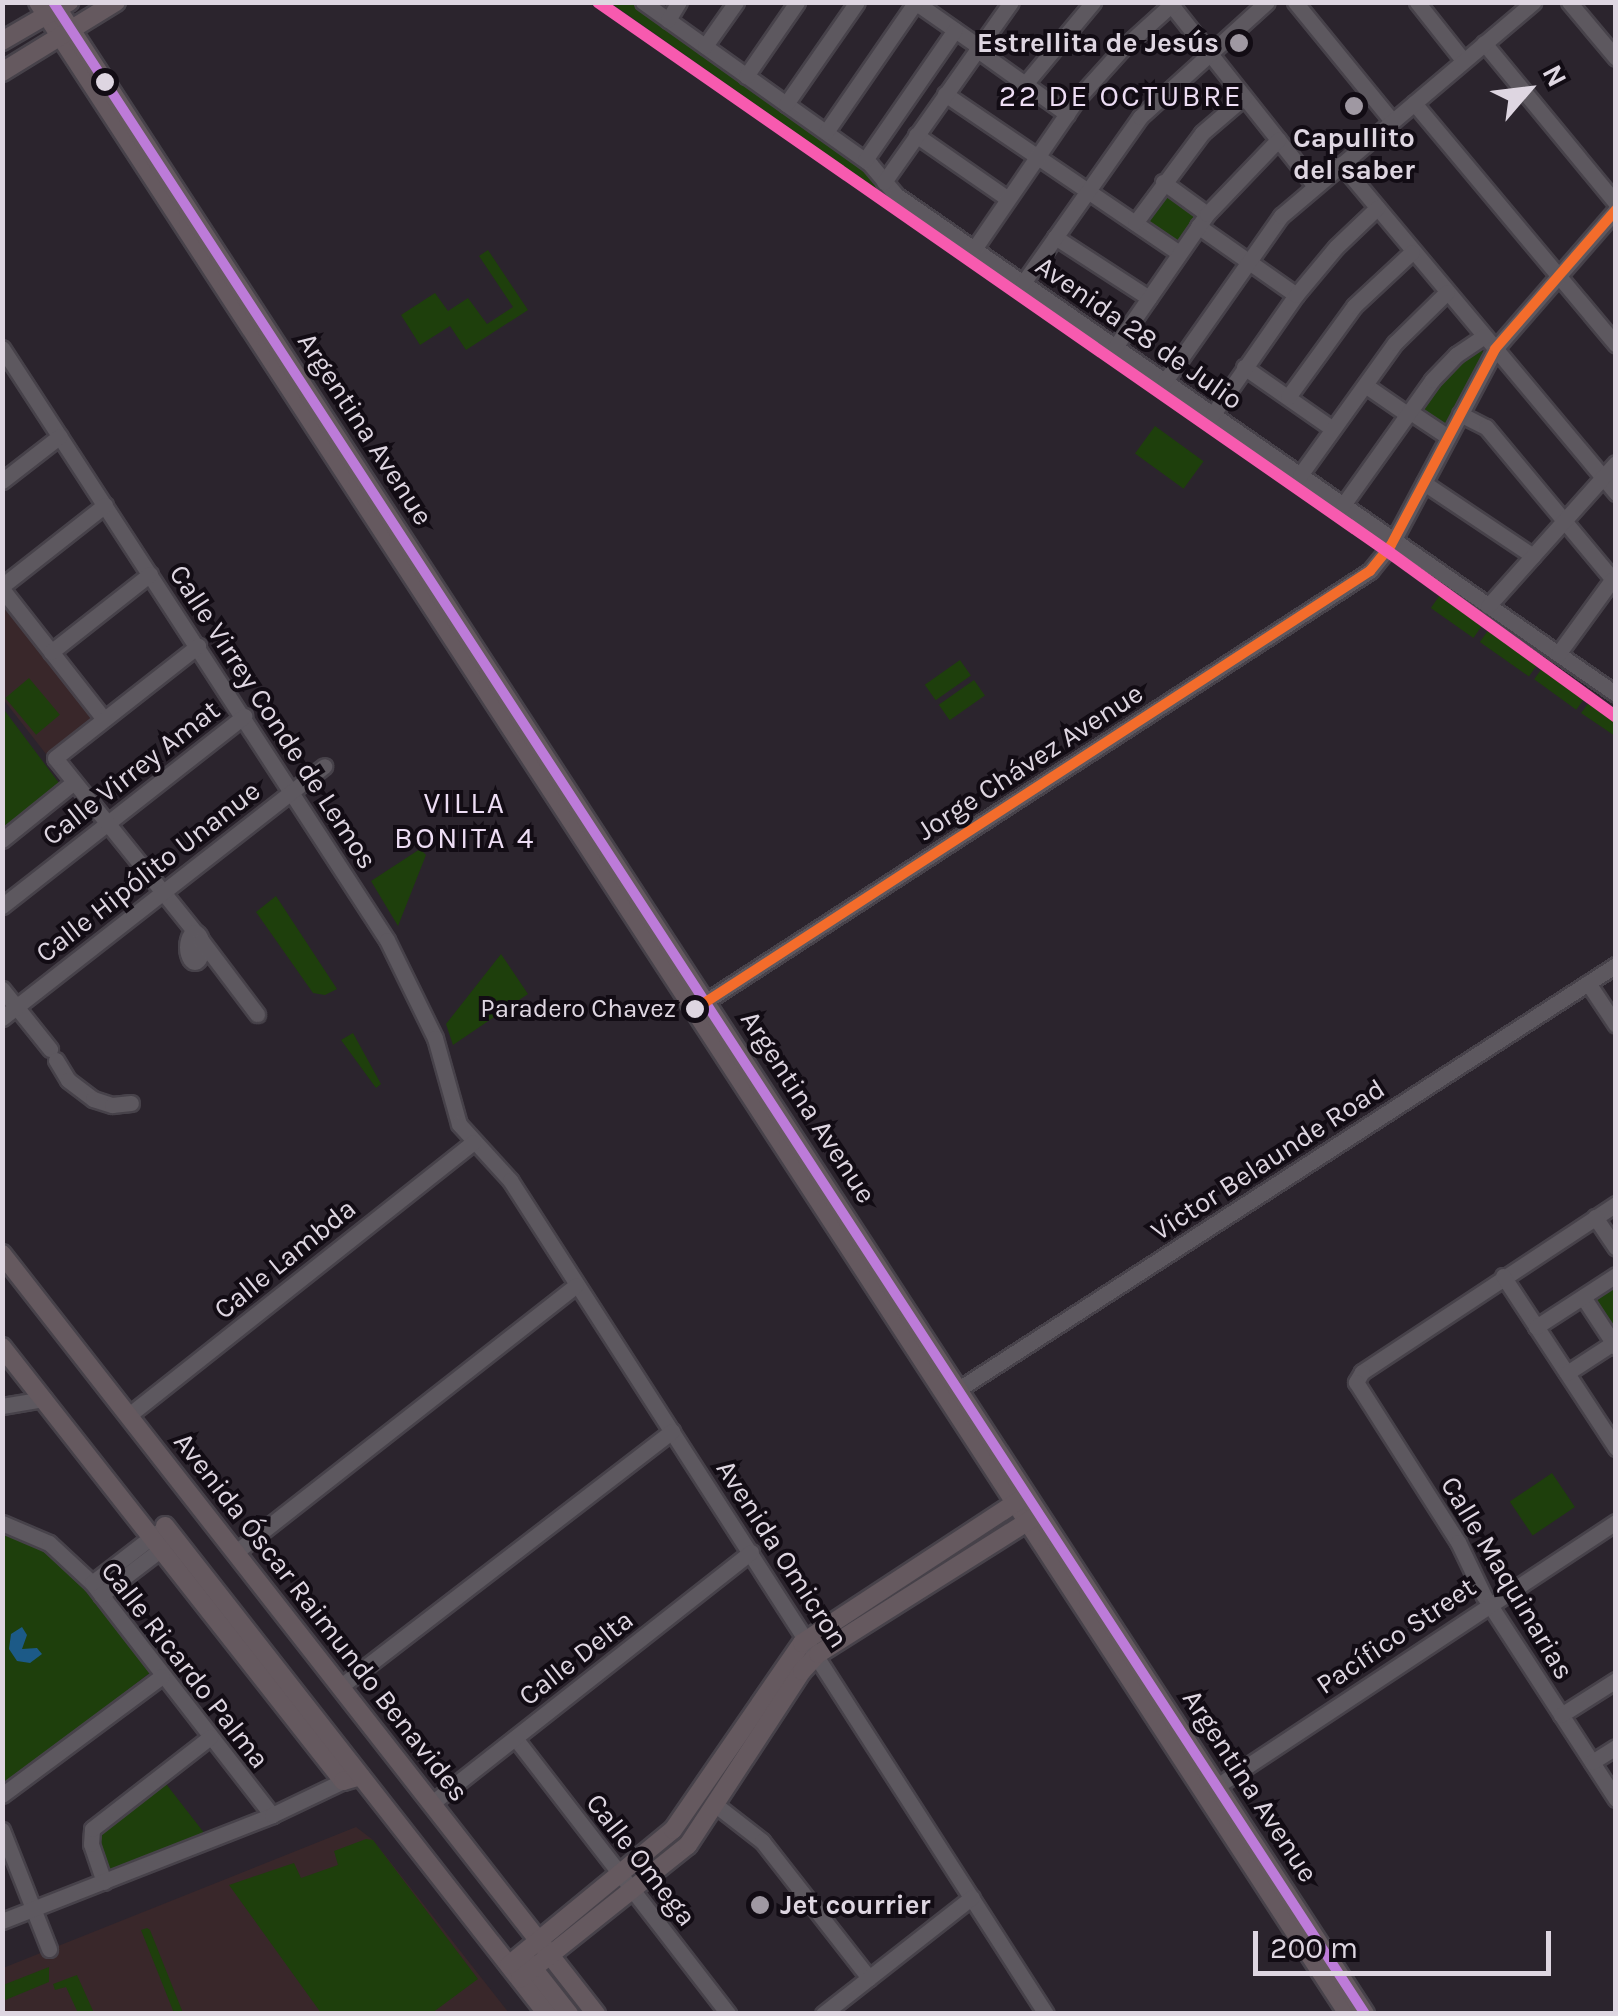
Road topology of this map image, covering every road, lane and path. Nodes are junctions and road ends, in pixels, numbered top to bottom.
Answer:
1 (116, 2) edge
2 (643, 2) edge
3 (679, 2) edge
4 (736, 2) edge
5 (797, 2) edge
6 (856, 2) edge
7 (1011, 2) edge
8 (1093, 2) edge
9 (1267, 2) edge
10 (1295, 2) edge
11 (1417, 2) edge
12 (1533, 2) edge
13 (1570, 2) edge
14 (915, 3) edge
15 (1171, 3) edge
16 (53, 6) edge
17 (668, 20) junction
18 (955, 30) junction
19 (66, 34) junction
20 (2, 41) edge
21 (1484, 43) junction
22 (705, 46) junction
23 (977, 48) junction
24 (1209, 54) junction
25 (1616, 58) edge
26 (1463, 60) junction
27 (2, 72) edge
28 (746, 76) junction
29 (1024, 84) junction
30 (944, 94) junction
31 (1244, 97) junction
32 (1414, 103) junction
33 (786, 104) junction
34 (1067, 114) junction
35 (1392, 122) junction
36 (826, 132) junction
37 (916, 136) junction
38 (1278, 140) junction
39 (1037, 157) junction
40 (865, 160) junction
41 (1341, 164) junction
42 (884, 182) junction
43 (1163, 182) junction
44 (1315, 186) junction
45 (1086, 191) junction
46 (1008, 199) junction
47 (1616, 207) edge
48 (1377, 208) junction
49 (1202, 220) junction
50 (1135, 223) junction
51 (1055, 237) junction
52 (974, 249) junction
53 (1412, 252) junction
54 (1180, 253) junction
55 (1248, 261) junction
56 (1558, 274) junction
57 (1023, 283) junction
58 (1447, 292) junction
59 (1296, 295) junction
60 (1148, 298) junction
61 (1490, 342) junction
62 (1616, 345) edge
63 (1115, 346) junction
64 (5, 358) edge
65 (1244, 368) junction
66 (1165, 381) junction
67 (1364, 385) junction
68 (1288, 397) junction
69 (1408, 412) junction
70 (1212, 414) junction
71 (1460, 414) junction
72 (1333, 429) junction
73 (60, 436) junction
74 (1448, 437) junction
75 (1616, 463) edge
76 (1300, 475) junction
77 (1602, 478) junction
78 (2, 481) edge
79 (1424, 483) junction
80 (1616, 493) edge
81 (105, 505) junction
82 (1343, 505) junction
83 (1564, 520) junction
84 (1390, 546) junction
85 (1532, 556) junction
86 (150, 574) junction
87 (1614, 582) edge
88 (2, 588) edge
89 (1488, 606) junction
90 (198, 646) junction
91 (51, 652) junction
92 (1558, 654) junction
93 (1616, 694) edge
94 (244, 716) junction
95 (104, 720) junction
96 (324, 766) dead end
97 (74, 782) junction
98 (292, 790) junction
99 (107, 824) junction
100 (2, 840) edge
101 (161, 894) junction
102 (2, 906) edge
103 (1616, 965) edge
104 (1588, 983) junction
105 (2, 989) edge
106 (700, 1005) junction
107 (16, 1006) junction
108 (257, 1014) dead end
109 (2, 1018) edge
110 (1616, 1025) edge
111 (131, 1104) dead end
112 (468, 1137) junction
113 (1616, 1204) edge
114 (1595, 1217) junction
115 (1616, 1248) edge
116 (2, 1254) edge
117 (1616, 1275) edge
118 (1503, 1276) junction
119 (576, 1285) junction
120 (1582, 1297) junction
121 (1536, 1327) junction
122 (1614, 1345) edge
123 (2, 1347) edge
124 (1567, 1374) junction
125 (953, 1393) junction
126 (44, 1399) junction
127 (2, 1406) edge
128 (128, 1415) junction
129 (672, 1431) junction
130 (1616, 1448) edge
131 (1022, 1499) junction
132 (1034, 1518) junction
133 (1616, 1522) edge
134 (2, 1523) edge
135 (975, 1529) junction
136 (163, 1538) junction
137 (987, 1548) junction
138 (236, 1552) junction
139 (751, 1552) junction
140 (97, 1589) junction
141 (1489, 1604) junction
142 (835, 1619) junction
143 (846, 1636) junction
144 (812, 1646) junction
145 (162, 1676) junction
146 (1616, 1680) edge
147 (341, 1686) junction
148 (766, 1690) junction
149 (783, 1700) junction
150 (1561, 1715) junction
151 (210, 1737) junction
152 (515, 1738) junction
153 (1616, 1747) edge
154 (1592, 1762) junction
155 (351, 1778) junction
156 (1210, 1790) junction
157 (2, 1796) edge
158 (1616, 1799) edge
159 (432, 1803) junction
160 (717, 1806) junction
161 (272, 1815) junction
162 (2, 1830) edge
163 (621, 1874) junction
164 (104, 1882) junction
165 (633, 1890) junction
166 (972, 1897) junction
167 (34, 1908) junction
168 (2, 1921) edge
169 (545, 1947) junction
170 (49, 1949) dead end
171 (521, 1967) junction
172 (869, 1978) junction
173 (1354, 2010) edge
174 (547, 2014) edge
175 (568, 2014) edge
176 (596, 2014) edge
177 (728, 2014) edge
178 (824, 2014) edge
179 (1046, 2014) edge

1 - 19 main road
2 - 17 street, Avenida 28 de Julio
3 - 17 street
4 - 22 street
5 - 28 street
6 - 33 street
7 - 23 street
8 - 29 street
9 - 24 street
10 - 35 street
11 - 26 street
12 - 21 street
13 - 25 street
14 - 18 street
14 - 36 street
15 - 24 street
15 - 34 street
16 - 19 main road, Argentina Avenue
16 - 20 main road
17 - 22 street, Avenida 28 de Julio
18 - 23 street
18 - 40 street
19 - 27 main road
19 - 106 main road, Argentina Avenue
21 - 26 street
21 - 47 street
22 - 28 street, Avenida 28 de Julio
23 - 29 street
23 - 30 street
24 - 31 street
24 - 45 street
26 - 32 street
28 - 33 street, Avenida 28 de Julio
29 - 34 street
30 - 37 street
30 - 39 street
31 - 38 street
31 - 43 street
32 - 35 street
32 - 56 street
33 - 36 street, Avenida 28 de Julio
34 - 39 street
35 - 41 street
36 - 40 street, Avenida 28 de Julio
37 - 42 street
37 - 46 street
38 - 44 street
38 - 49 street
39 - 45 street
39 - 46 street
40 - 42 street, Avenida 28 de Julio
41 - 44 street
41 - 48 street
42 - 52 street, Avenida 28 de Julio
43 - 49 street
43 - 50 street
44 - 55 street
45 - 50 street
45 - 51 street
46 - 52 street
47 - 56 street
48 - 53 street
48 - 59 street
49 - 54 street
49 - 55 street
50 - 54 street
51 - 57 street
51 - 60 street
52 - 57 street, Avenida 28 de Julio
53 - 58 street
53 - 68 street
54 - 60 street
55 - 59 street
55 - 66 street
56 - 61 street
56 - 62 street
57 - 63 street, Avenida 28 de Julio
58 - 61 street
58 - 67 street
59 - 65 street
60 - 63 street
61 - 69 street
61 - 71 street, Jorge Chávez Avenue
61 - 77 street
63 - 66 street, Avenida 28 de Julio
64 - 73 street, Calle Virrey Conde de Lemos
65 - 68 street
65 - 70 street
66 - 70 street, Avenida 28 de Julio
67 - 69 street
67 - 72 street
68 - 72 street
69 - 74 street
69 - 82 street
70 - 76 street, Avenida 28 de Julio
71 - 74 street, Jorge Chávez Avenue
71 - 83 street
72 - 76 street
73 - 78 street
73 - 81 street, Calle Virrey Conde de Lemos
74 - 79 street, Jorge Chávez Avenue
75 - 77 street
76 - 82 street, Avenida 28 de Julio
77 - 80 street
77 - 83 street
79 - 84 street, Jorge Chávez Avenue
79 - 85 street
81 - 86 street, Calle Virrey Conde de Lemos
81 - 88 street
82 - 84 street, Avenida 28 de Julio
83 - 85 street
83 - 87 street
84 - 89 street, Avenida 28 de Julio
84 - 106 street, Jorge Chávez Avenue
85 - 89 street
86 - 90 street, Calle Virrey Conde de Lemos
86 - 91 street
87 - 92 street
88 - 91 street
89 - 92 street, Avenida 28 de Julio
90 - 94 street, Calle Virrey Conde de Lemos
90 - 95 street
91 - 95 street
92 - 93 street, Avenida 28 de Julio
94 - 98 street, Calle Virrey Conde de Lemos
94 - 99 street, Calle Virrey Amat
95 - 97 street
96 - 98 street, Calle Hipólito Unanue
97 - 99 street
97 - 100 street
98 - 101 street, Calle Hipólito Unanue
98 - 112 street, Calle Virrey Conde de Lemos
99 - 101 street
99 - 102 street, Calle Virrey Amat
101 - 107 street, Calle Hipólito Unanue
101 - 108 street
103 - 104 street, Victor Belaunde Road
104 - 110 street
104 - 125 street, Victor Belaunde Road
105 - 107 street
106 - 125 main road, Argentina Avenue
107 - 109 street, Calle Hipólito Unanue
107 - 111 street
112 - 119 street, Avenida Omicron
112 - 128 street, Calle Lambda
113 - 114 street
114 - 115 street
114 - 118 street
116 - 128 main road, Avenida Óscar Raimundo Benavides
117 - 120 street
118 - 121 street
118 - 141 street, Calle Maquinarias
119 - 129 street, Avenida Omicron
119 - 138 street
120 - 121 street
120 - 122 street
121 - 124 street
122 - 124 street
123 - 126 main road
124 - 130 street
125 - 131 main road, Argentina Avenue
126 - 127 street
126 - 136 main road
128 - 138 main road, Avenida Óscar Raimundo Benavides
129 - 139 street, Avenida Omicron
129 - 147 street
131 - 132 main road, Argentina Avenue
131 - 135 main road
132 - 137 main road
132 - 156 main road, Argentina Avenue
133 - 141 street, Pacífico Street
134 - 140 street, Calle Ricardo Palma
135 - 137 main road
135 - 142 main road
136 - 140 street
136 - 155 main road
137 - 143 main road
138 - 147 main road, Avenida Óscar Raimundo Benavides
139 - 144 street, Avenida Omicron
139 - 152 street, Calle Delta
140 - 145 street, Calle Ricardo Palma
141 - 150 street, Calle Maquinarias
141 - 156 street, Pacífico Street
142 - 143 main road
142 - 144 main road
143 - 144 main road
144 - 148 main road
144 - 149 main road
144 - 166 street, Avenida Omicron
145 - 151 street, Calle Ricardo Palma
145 - 157 street
146 - 150 street
147 - 159 main road, Avenida Óscar Raimundo Benavides
148 - 149 main road
148 - 163 main road
149 - 160 main road
150 - 154 street, Calle Maquinarias
151 - 161 street, Calle Ricardo Palma
151 - 164 street
152 - 159 street, Calle Delta
152 - 163 street, Calle Omega
153 - 154 street
154 - 158 street, Calle Maquinarias
155 - 161 street
155 - 171 main road
156 - 173 main road, Argentina Avenue
159 - 169 main road, Avenida Óscar Raimundo Benavides
160 - 165 main road
160 - 172 street
161 - 164 street
162 - 167 street
163 - 165 street, Calle Omega
163 - 169 main road
164 - 167 street
165 - 169 main road
165 - 177 street, Calle Omega
166 - 172 street
166 - 179 street, Avenida Omicron
167 - 168 street
167 - 170 street
169 - 171 main road
169 - 176 main road, Avenida Óscar Raimundo Benavides
171 - 174 main road
171 - 175 main road
172 - 178 street

